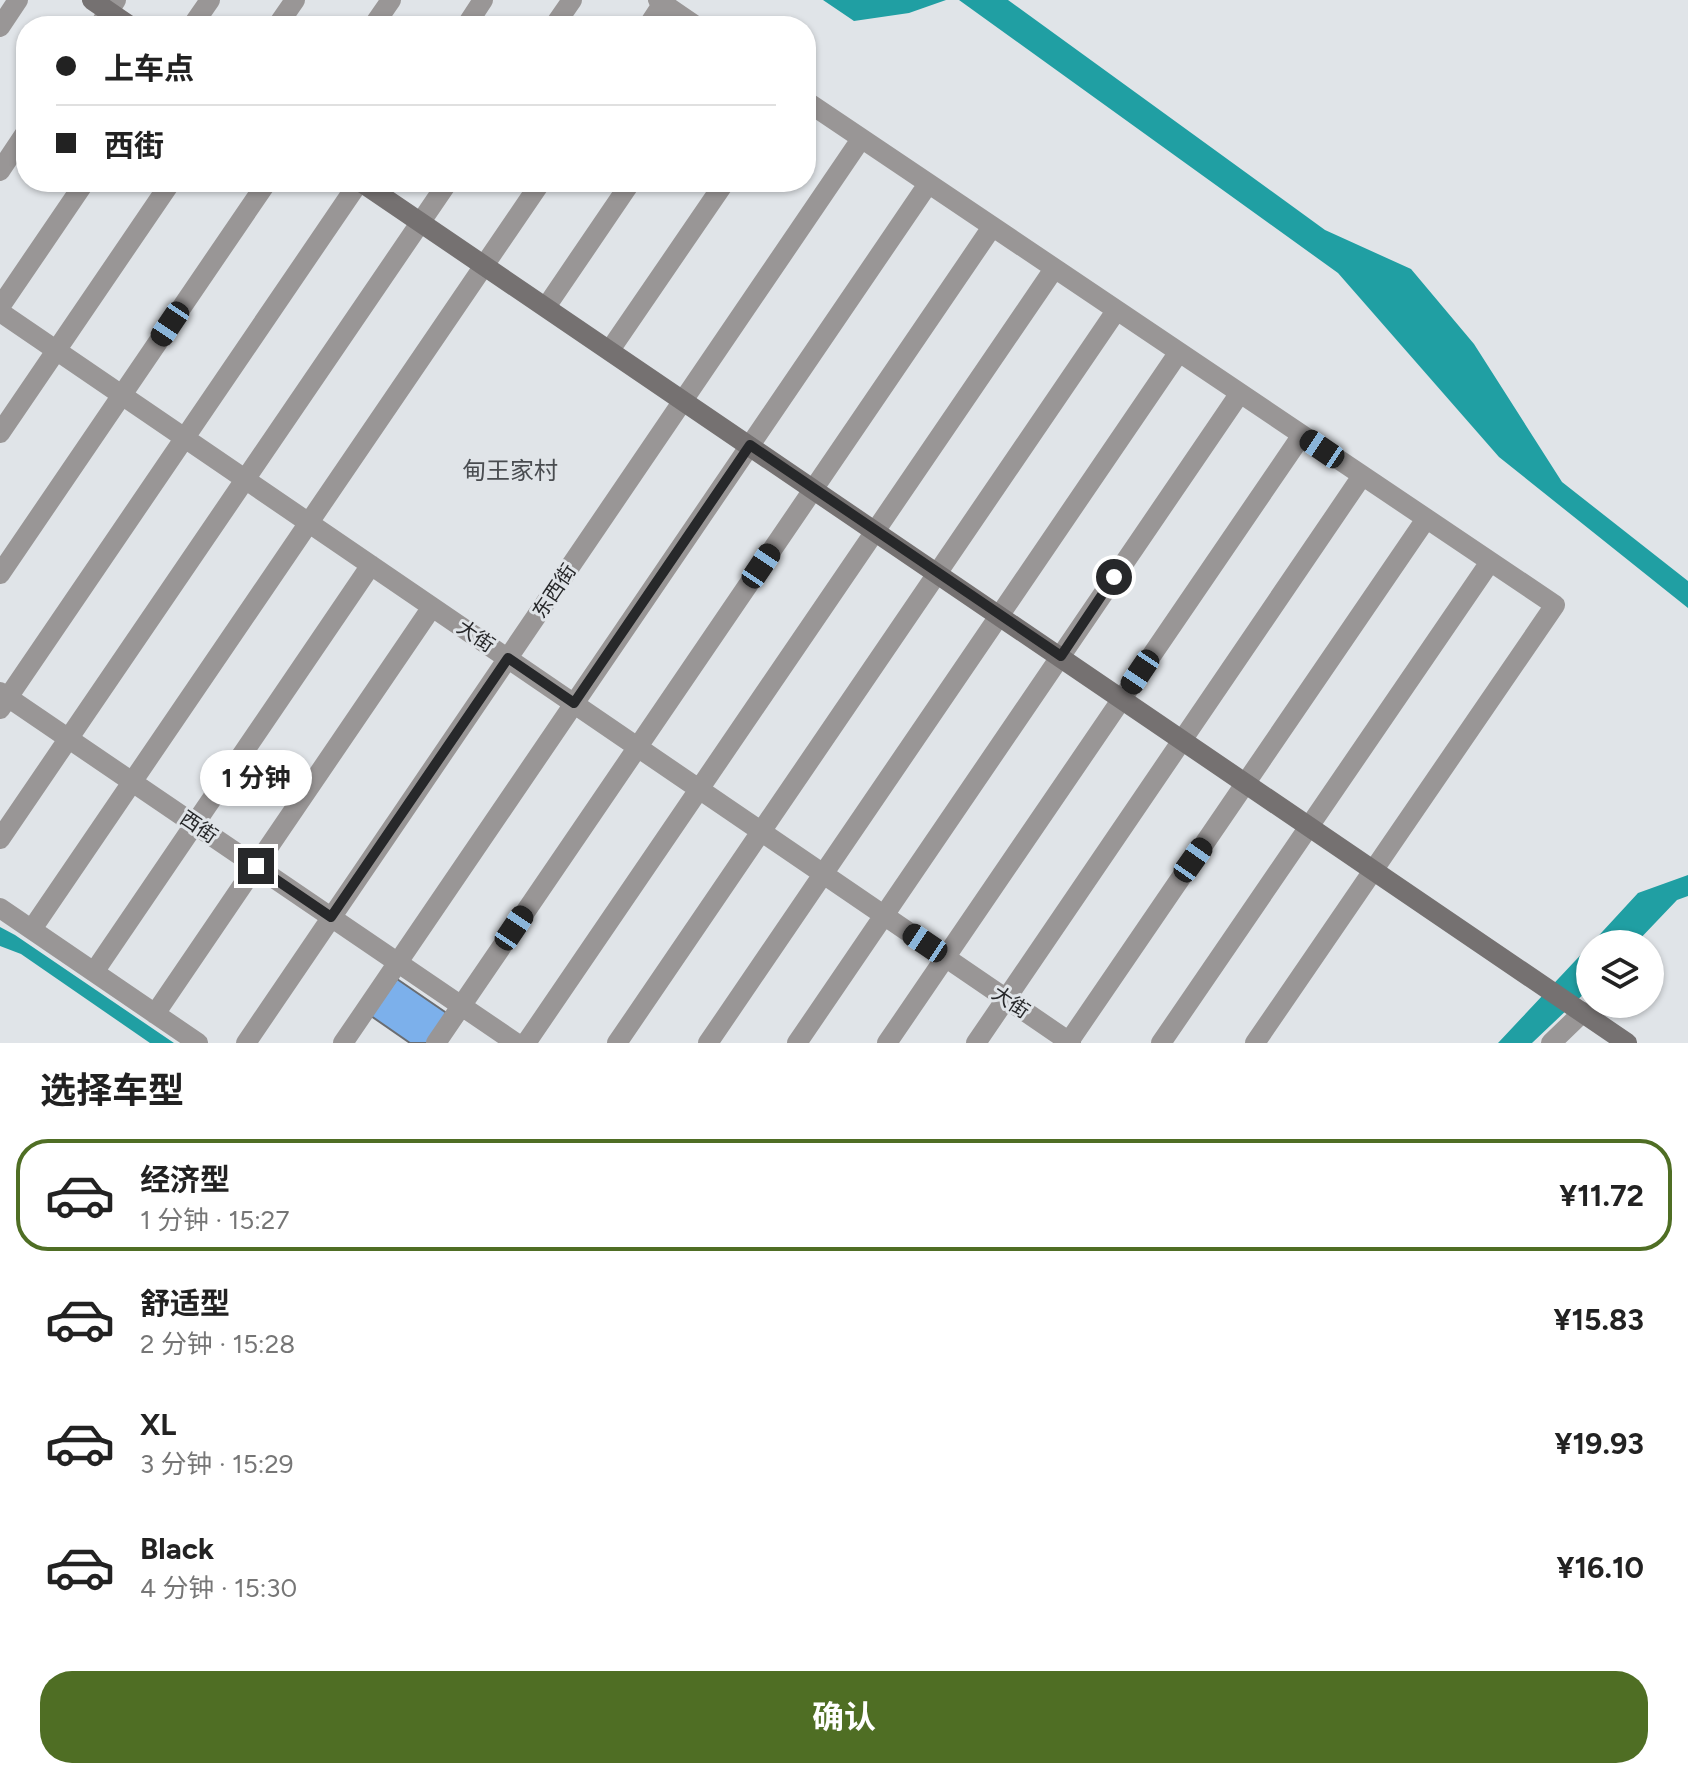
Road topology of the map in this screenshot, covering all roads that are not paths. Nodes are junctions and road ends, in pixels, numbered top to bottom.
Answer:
1 (18, 0) edge
2 (661, 2) edge
3 (681, 16) edge
4 (0, 27) edge
5 (816, 108) edge
6 (861, 139) junction
7 (16, 147) edge
8 (0, 171) edge
9 (928, 184) junction
10 (78, 192) edge
11 (164, 192) edge
12 (260, 192) edge
13 (353, 192) edge
14 (375, 192) edge
15 (441, 192) edge
16 (534, 192) edge
17 (624, 192) edge
18 (718, 192) edge
19 (421, 222) junction
20 (992, 227) junction
21 (484, 265) junction
22 (1054, 269) junction
23 (546, 307) junction
24 (0, 309) edge
25 (1116, 311) junction
26 (56, 350) junction
27 (610, 350) junction
28 (1179, 352) junction
29 (1240, 393) junction
30 (122, 395) junction
31 (684, 400) junction
32 (0, 433) edge
33 (1302, 435) junction
34 (185, 438) junction
35 (750, 445) junction
36 (1362, 476) junction
37 (246, 479) junction
38 (814, 489) junction
39 (1426, 519) junction
40 (309, 523) junction
41 (875, 530) junction
42 (1490, 562) junction
43 (371, 565) junction
44 (938, 573) junction
45 (0, 574) edge
46 (432, 607) junction
47 (1000, 615) junction
48 (1061, 656) junction
49 (508, 658) junction
50 (1122, 698) junction
51 (3, 700) edge
52 (574, 703) junction
53 (69, 739) junction
54 (1183, 739) junction
55 (638, 747) junction
56 (132, 782) junction
57 (1246, 782) junction
58 (699, 789) junction
59 (195, 825) junction
60 (1309, 825) junction
61 (761, 831) junction
62 (0, 839) edge
63 (256, 866) junction
64 (1373, 869) junction
65 (824, 874) junction
66 (0, 908) edge
67 (884, 915) junction
68 (331, 917) junction
69 (32, 929) junction
70 (946, 957) junction
71 (398, 963) junction
72 (94, 972) junction
73 (1006, 999) junction
74 (461, 1006) junction
75 (1576, 1007) edge
76 (155, 1014) junction
77 (1577, 1018) edge
78 (1592, 1018) edge
79 (198, 1043) edge
80 (246, 1043) edge
81 (343, 1043) edge
82 (436, 1043) edge
83 (516, 1043) edge
84 (526, 1043) edge
85 (617, 1043) edge
86 (708, 1043) edge
87 (797, 1043) edge
88 (887, 1043) edge
89 (976, 1043) edge
90 (1069, 1043) edge
91 (1161, 1043) edge
92 (1255, 1043) edge
93 (1551, 1043) edge
94 (1627, 1043) edge

1 - 4 street
2 - 3 street
5 - 6 street
6 - 9 street
6 - 31 street, 东西街
7 - 8 street
9 - 20 street
9 - 35 street
10 - 24 street
11 - 26 street
12 - 30 street
13 - 34 street
14 - 19 street
15 - 19 street
16 - 21 street
17 - 23 street
18 - 27 street
19 - 21 street
19 - 37 street
20 - 22 street
20 - 38 street
21 - 23 street
21 - 40 street
22 - 25 street
22 - 41 street
23 - 27 street
24 - 26 street, 大街
25 - 28 street
25 - 44 street
26 - 30 street, 大街
26 - 32 street
27 - 31 street
28 - 29 street
28 - 47 street
29 - 33 street
29 - 48 street
30 - 34 street, 大街
30 - 45 street
31 - 35 street
31 - 49 street, 东西街
33 - 36 street
33 - 50 street
34 - 37 street, 大街
34 - 51 street
35 - 38 street
35 - 52 street
36 - 39 street
36 - 54 street
37 - 40 street, 大街
37 - 53 street
38 - 41 street
38 - 55 street
39 - 42 street
39 - 57 street
40 - 43 street, 大街
40 - 56 street
41 - 44 street
41 - 58 street
42 - 60 street
42 - 64 street
43 - 46 street, 大街
43 - 59 street
44 - 47 street
44 - 61 street
46 - 49 street, 大街
46 - 63 street
47 - 48 street
47 - 65 street
48 - 50 street
48 - 67 street
49 - 52 street, 大街
49 - 68 street, 东西街
50 - 54 street
50 - 70 street
51 - 53 street, 西街
52 - 55 street, 大街
52 - 71 street
53 - 56 street, 西街
53 - 62 street
54 - 57 street
54 - 73 street
55 - 58 street, 大街
55 - 74 street
56 - 59 street, 西街
56 - 69 street
57 - 60 street
57 - 90 street
58 - 61 street, 大街
58 - 84 street
59 - 63 street, 西街
59 - 72 street
60 - 64 street
60 - 91 street
61 - 65 street, 大街
61 - 85 street
63 - 68 street, 西街
63 - 76 street
64 - 75 street
64 - 92 street
65 - 67 street, 大街
65 - 86 street
66 - 69 street
67 - 70 street, 大街
67 - 87 street
68 - 71 street, 西街
68 - 80 street, 东西街
69 - 72 street
70 - 73 street, 大街
70 - 88 street
71 - 74 street, 西街
71 - 81 street
72 - 76 street
73 - 89 street
73 - 90 street, 大街
74 - 82 street
74 - 83 street, 西街
76 - 79 street
77 - 93 street
78 - 94 street

